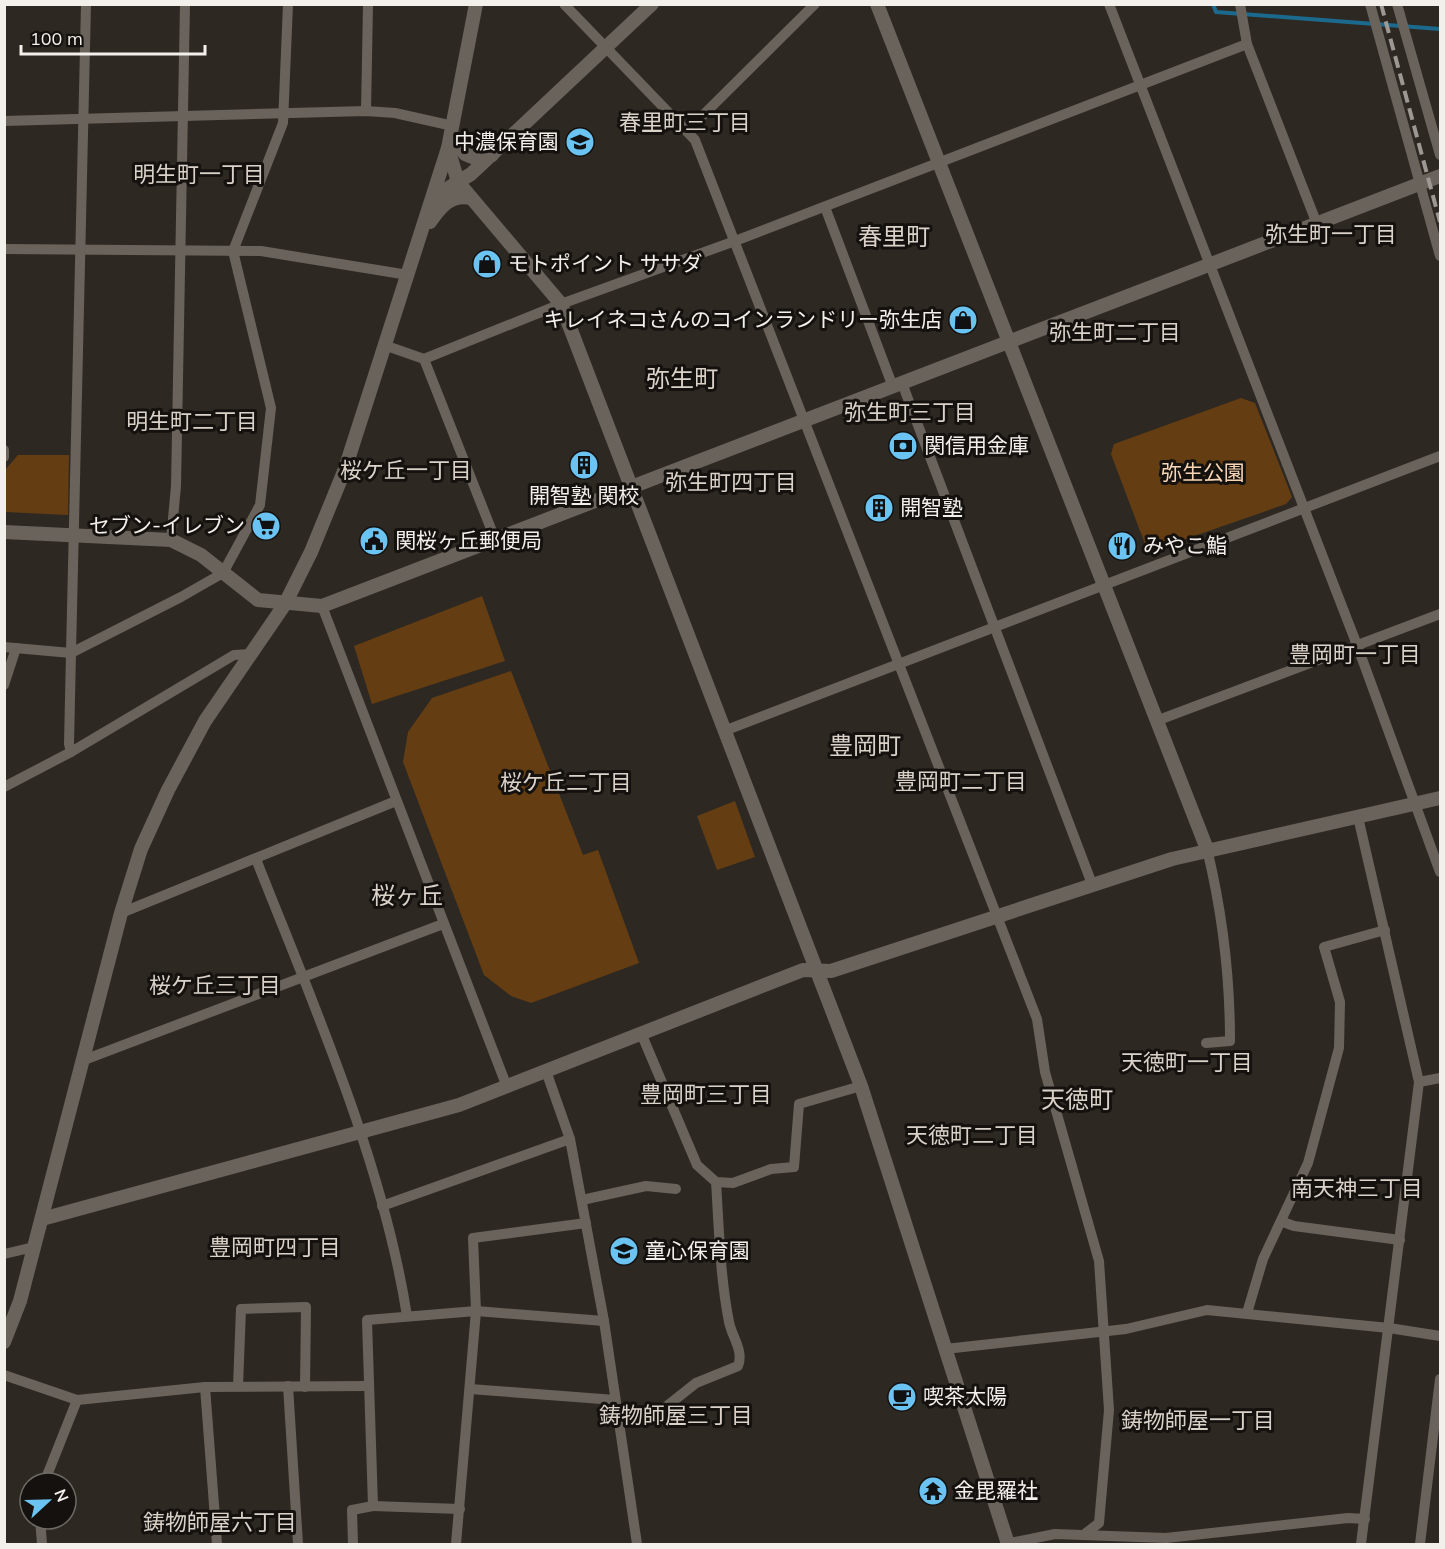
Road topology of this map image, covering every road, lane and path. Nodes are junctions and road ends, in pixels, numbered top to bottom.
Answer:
1 (86, 4) edge
2 (185, 4) edge
3 (288, 4) edge
4 (368, 4) edge
5 (476, 4) edge
6 (564, 4) edge
7 (652, 4) edge
8 (815, 4) edge
9 (877, 4) edge
10 (1109, 4) edge
11 (1240, 4) edge
12 (1370, 4) edge
13 (1397, 4) edge
14 (1247, 44) junction
15 (606, 48) junction
16 (1140, 85) junction
17 (366, 111) junction
18 (285, 112) junction
19 (182, 114) junction
20 (83, 117) junction
21 (4, 121) edge
22 (687, 131) junction
23 (450, 137) junction
24 (492, 154) junction
25 (1440, 155) edge
26 (938, 163) junction
27 (471, 174) junction
28 (1440, 176) edge
29 (458, 182) junction
30 (1420, 184) junction
31 (434, 197) junction
32 (471, 198) junction
33 (825, 207) junction
34 (1317, 224) junction
35 (422, 232) junction
36 (735, 241) junction
37 (4, 249) edge
38 (80, 250) junction
39 (179, 251) junction
40 (233, 251) junction
41 (1440, 256) edge
42 (1210, 266) junction
43 (408, 275) junction
44 (561, 304) junction
45 (1007, 342) junction
46 (384, 345) junction
47 (424, 359) junction
48 (898, 385) junction
49 (804, 422) junction
50 (4, 450) edge
51 (1440, 456) edge
52 (4, 457) edge
53 (629, 488) junction
54 (1303, 510) junction
55 (4, 532) edge
56 (73, 535) junction
57 (495, 539) junction
58 (171, 540) junction
59 (223, 573) junction
60 (1103, 586) junction
61 (285, 604) junction
62 (322, 606) junction
63 (1440, 614) edge
64 (994, 627) junction
65 (1357, 645) junction
66 (10, 647) edge
67 (70, 653) junction
68 (250, 654) junction
69 (899, 664) junction
70 (4, 685) edge
71 (1156, 722) junction
72 (724, 731) junction
73 (71, 752) junction
74 (4, 787) edge
75 (1440, 798) edge
76 (396, 801) junction
77 (1416, 803) junction
78 (1358, 817) junction
79 (1207, 849) junction
80 (256, 859) junction
81 (1440, 872) edge
82 (1092, 884) junction
83 (122, 913) junction
84 (996, 915) junction
85 (443, 924) junction
86 (1385, 930) junction
87 (816, 971) junction
88 (303, 978) junction
89 (641, 1033) junction
90 (1206, 1043) dead end
91 (84, 1060) junction
92 (546, 1071) junction
93 (1440, 1078) edge
94 (1419, 1082) junction
95 (861, 1086) junction
96 (507, 1087) junction
97 (359, 1132) junction
98 (570, 1138) junction
99 (716, 1182) junction
100 (676, 1189) dead end
101 (582, 1200) junction
102 (382, 1206) junction
103 (42, 1219) junction
104 (1283, 1222) junction
105 (586, 1223) junction
106 (1400, 1240) junction
107 (34, 1247) junction
108 (4, 1254) edge
109 (476, 1311) junction
110 (1247, 1313) junction
111 (407, 1316) junction
112 (604, 1321) junction
113 (1389, 1328) junction
114 (1103, 1330) junction
115 (1440, 1336) edge
116 (4, 1342) edge
117 (945, 1349) junction
118 (4, 1375) edge
119 (1440, 1379) edge
120 (238, 1386) junction
121 (288, 1386) junction
122 (367, 1386) junction
123 (205, 1387) junction
124 (305, 1387) junction
125 (470, 1389) junction
126 (77, 1400) junction
127 (615, 1400) junction
128 (618, 1419) junction
129 (49, 1471) edge
130 (373, 1506) junction
131 (460, 1509) junction
132 (1365, 1519) junction
133 (1086, 1533) junction
134 (1007, 1544) edge
135 (217, 1545) edge
136 (298, 1545) edge
137 (353, 1545) edge
138 (456, 1545) edge
139 (637, 1545) edge
140 (1361, 1545) edge
141 (1420, 1545) edge

1 - 20 street
2 - 19 street
3 - 18 street
4 - 17 street
5 - 23 street
6 - 15 street
7 - 15 street
8 - 22 street
9 - 26 street
10 - 16 street
11 - 14 street
12 - 30 street
13 - 25 street
14 - 16 street
14 - 34 street
15 - 22 street
15 - 24 street
16 - 26 street
16 - 42 street
17 - 18 street
17 - 23 street
18 - 19 street
18 - 40 street
19 - 20 street
19 - 39 street
20 - 21 street
20 - 38 street
22 - 36 street
23 - 24 street
23 - 29 street
23 - 31 street
24 - 27 street
26 - 33 street
26 - 45 street
27 - 29 street
27 - 32 street
28 - 30 street
29 - 31 street
29 - 32 street
30 - 34 street
30 - 41 street
31 - 35 street
32 - 35 street
32 - 44 street
33 - 36 street
33 - 48 street
34 - 42 street
35 - 43 street
36 - 44 street
36 - 49 street
37 - 38 street
38 - 39 street
38 - 56 street
39 - 40 street
39 - 58 street
40 - 43 street
40 - 59 street
42 - 45 street
42 - 54 street
43 - 46 street
44 - 47 street
44 - 53 street
45 - 48 street
45 - 60 street
46 - 47 street
46 - 61 street
47 - 57 street
48 - 49 street
48 - 64 street
49 - 53 street
49 - 69 street
50 - 52 street
51 - 54 street
53 - 57 street
53 - 72 street
54 - 60 street
54 - 65 street
55 - 56 street
56 - 58 street
56 - 67 street
57 - 62 street
58 - 59 street
59 - 61 street
59 - 67 street
60 - 64 street
60 - 71 street
61 - 62 street
61 - 68 street
62 - 76 street
63 - 65 street
64 - 69 street
64 - 82 street
65 - 71 street
65 - 77 street
66 - 67 street
66 - 70 street
67 - 73 street
68 - 73 street
68 - 83 street
69 - 72 street
69 - 84 street
71 - 79 street
72 - 87 street
73 - 74 street
75 - 77 street
76 - 80 street
76 - 85 street
77 - 78 street
77 - 81 street
78 - 79 street
78 - 86 street
79 - 82 street
79 - 90 street
80 - 83 street
80 - 88 street
82 - 84 street
83 - 91 street
84 - 87 street
84 - 114 street
85 - 88 street
85 - 96 street
86 - 94 street
86 - 104 street
87 - 89 street
87 - 95 street
88 - 91 street
88 - 97 street
89 - 92 street
89 - 99 street
91 - 103 street
92 - 96 street
92 - 98 street
93 - 94 street
94 - 106 street
95 - 99 street
95 - 117 street
96 - 97 street
97 - 102 street
97 - 103 street
98 - 101 street
98 - 102 street
99 - 128 street
100 - 101 street
101 - 105 street
102 - 111 street
103 - 107 street
104 - 106 street
104 - 110 street
105 - 109 street
105 - 112 street
106 - 113 street
107 - 108 street
107 - 116 street
109 - 111 street
109 - 112 street
109 - 125 street
110 - 113 street
110 - 114 street
111 - 122 street
112 - 127 street
113 - 115 street
113 - 132 street
114 - 117 street
114 - 133 street
117 - 134 street
118 - 126 street
119 - 141 street
120 - 121 street
120 - 123 street
120 - 124 street
121 - 124 street
121 - 136 street
122 - 124 street
122 - 130 street
123 - 126 street
123 - 135 street
125 - 127 street
125 - 131 street
126 - 129 street
127 - 128 street
128 - 139 street
130 - 131 street
130 - 137 street
131 - 138 street
132 - 133 street
132 - 140 street
133 - 134 street

